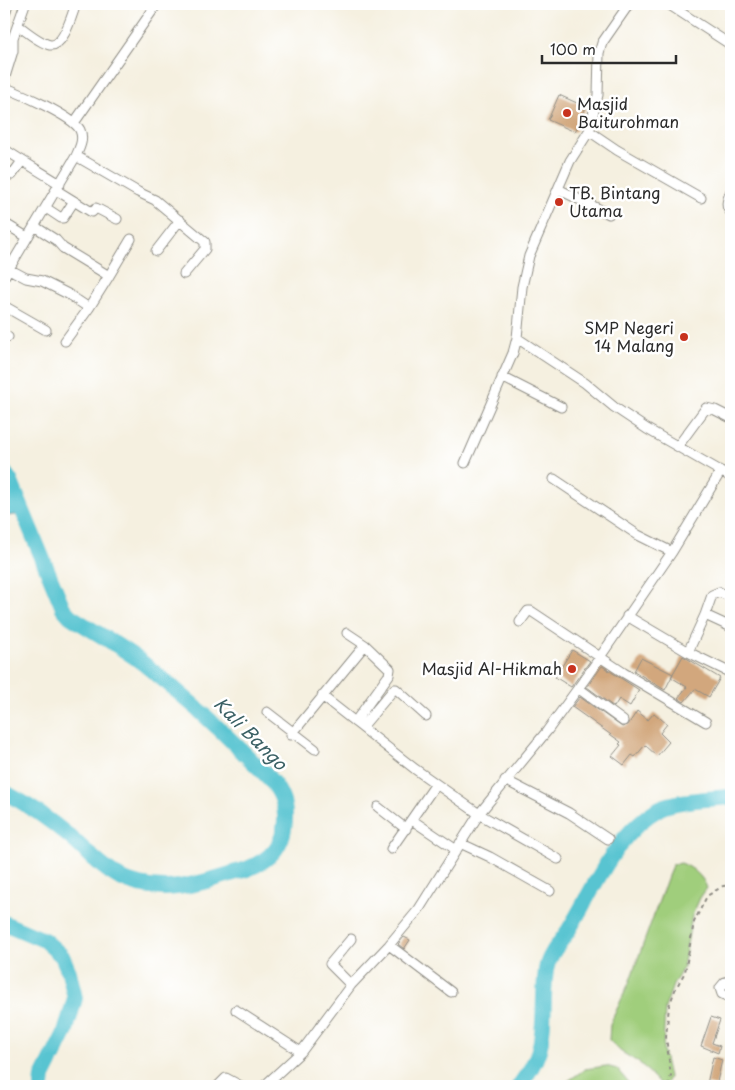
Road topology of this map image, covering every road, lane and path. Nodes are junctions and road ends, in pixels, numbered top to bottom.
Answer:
1 (8, 4) edge
2 (25, 4) edge
3 (76, 4) edge
4 (157, 4) edge
5 (629, 4) edge
6 (668, 4) edge
7 (4, 17) edge
8 (19, 26) junction
9 (8, 38) edge
10 (731, 45) edge
11 (4, 80) edge
12 (4, 87) edge
13 (74, 123) junction
14 (589, 131) junction
15 (4, 149) edge
16 (76, 156) junction
17 (22, 161) junction
18 (4, 169) edge
19 (58, 187) junction
20 (558, 188) junction
21 (731, 191) edge
22 (700, 198) dead end
23 (74, 201) junction
24 (46, 208) junction
25 (731, 212) edge
26 (609, 214) dead end
27 (117, 220) dead end
28 (180, 220) junction
29 (4, 223) edge
30 (34, 226) junction
31 (27, 237) junction
32 (131, 239) dead end
33 (156, 251) dead end
34 (6, 273) edge
35 (184, 274) dead end
36 (109, 276) junction
37 (4, 306) edge
38 (89, 308) junction
39 (46, 330) dead end
40 (517, 338) junction
41 (65, 341) dead end
42 (502, 377) junction
43 (561, 407) dead end
44 (731, 418) edge
45 (678, 446) junction
46 (464, 463) dead end
47 (720, 471) junction
48 (731, 477) edge
49 (554, 479) dead end
50 (672, 552) junction
51 (731, 597) edge
52 (705, 615) junction
53 (627, 616) junction
54 (520, 622) dead end
55 (731, 627) edge
56 (347, 633) dead end
57 (365, 645) junction
58 (688, 652) junction
59 (600, 655) junction
60 (731, 673) edge
61 (578, 688) junction
62 (322, 696) junction
63 (267, 712) dead end
64 (426, 716) dead end
65 (623, 721) dead end
66 (706, 722) dead end
67 (359, 725) junction
68 (292, 733) junction
69 (315, 749) dead end
70 (506, 780) junction
71 (436, 784) junction
72 (378, 807) dead end
73 (479, 814) junction
74 (412, 820) junction
75 (406, 829) junction
76 (608, 839) dead end
77 (458, 846) junction
78 (391, 849) dead end
79 (558, 859) dead end
80 (731, 885) edge
81 (550, 891) dead end
82 (351, 939) dead end
83 (390, 944) junction
84 (731, 984) edge
85 (351, 985) junction
86 (451, 992) dead end
87 (731, 998) edge
88 (236, 1010) dead end
89 (301, 1052) junction
90 (218, 1086) edge
91 (242, 1086) edge
92 (264, 1086) edge
93 (668, 1086) edge

1 - 7 street
2 - 8 street
3 - 8 street
4 - 13 street
5 - 14 street
6 - 10 street
8 - 9 street
9 - 11 street
12 - 13 street
13 - 16 street
14 - 20 street
14 - 22 street
15 - 17 street
16 - 19 street
16 - 28 street
17 - 18 street
17 - 19 street
19 - 23 street
19 - 24 street
20 - 26 street
20 - 40 street
21 - 25 street
23 - 24 street
23 - 27 street
24 - 30 street
28 - 33 street
28 - 35 street
29 - 31 street
30 - 31 street
30 - 36 street
31 - 34 street
32 - 36 street
34 - 38 street
36 - 38 street
37 - 39 street
38 - 41 street
40 - 42 street
40 - 45 street
42 - 43 street
42 - 46 street
44 - 45 street
45 - 47 street
47 - 48 street
47 - 50 street
49 - 50 street
50 - 53 street
51 - 52 street
52 - 55 street
52 - 58 street
53 - 58 street
53 - 59 street
54 - 59 street
56 - 57 street
57 - 62 street
57 - 67 street
58 - 60 street
59 - 61 street
59 - 66 street
61 - 65 street
61 - 70 street
62 - 67 street
62 - 68 street
63 - 68 street
64 - 67 street
67 - 71 street
68 - 69 street
70 - 73 street
70 - 76 street
71 - 73 street
71 - 74 street
72 - 75 street
73 - 77 street
73 - 79 street
74 - 75 street
74 - 77 street
75 - 78 street
77 - 81 street
77 - 83 street
80 - 93 path
82 - 85 street
83 - 85 street
83 - 86 street
84 - 87 street
85 - 89 street
88 - 89 street
89 - 92 street
90 - 91 street

